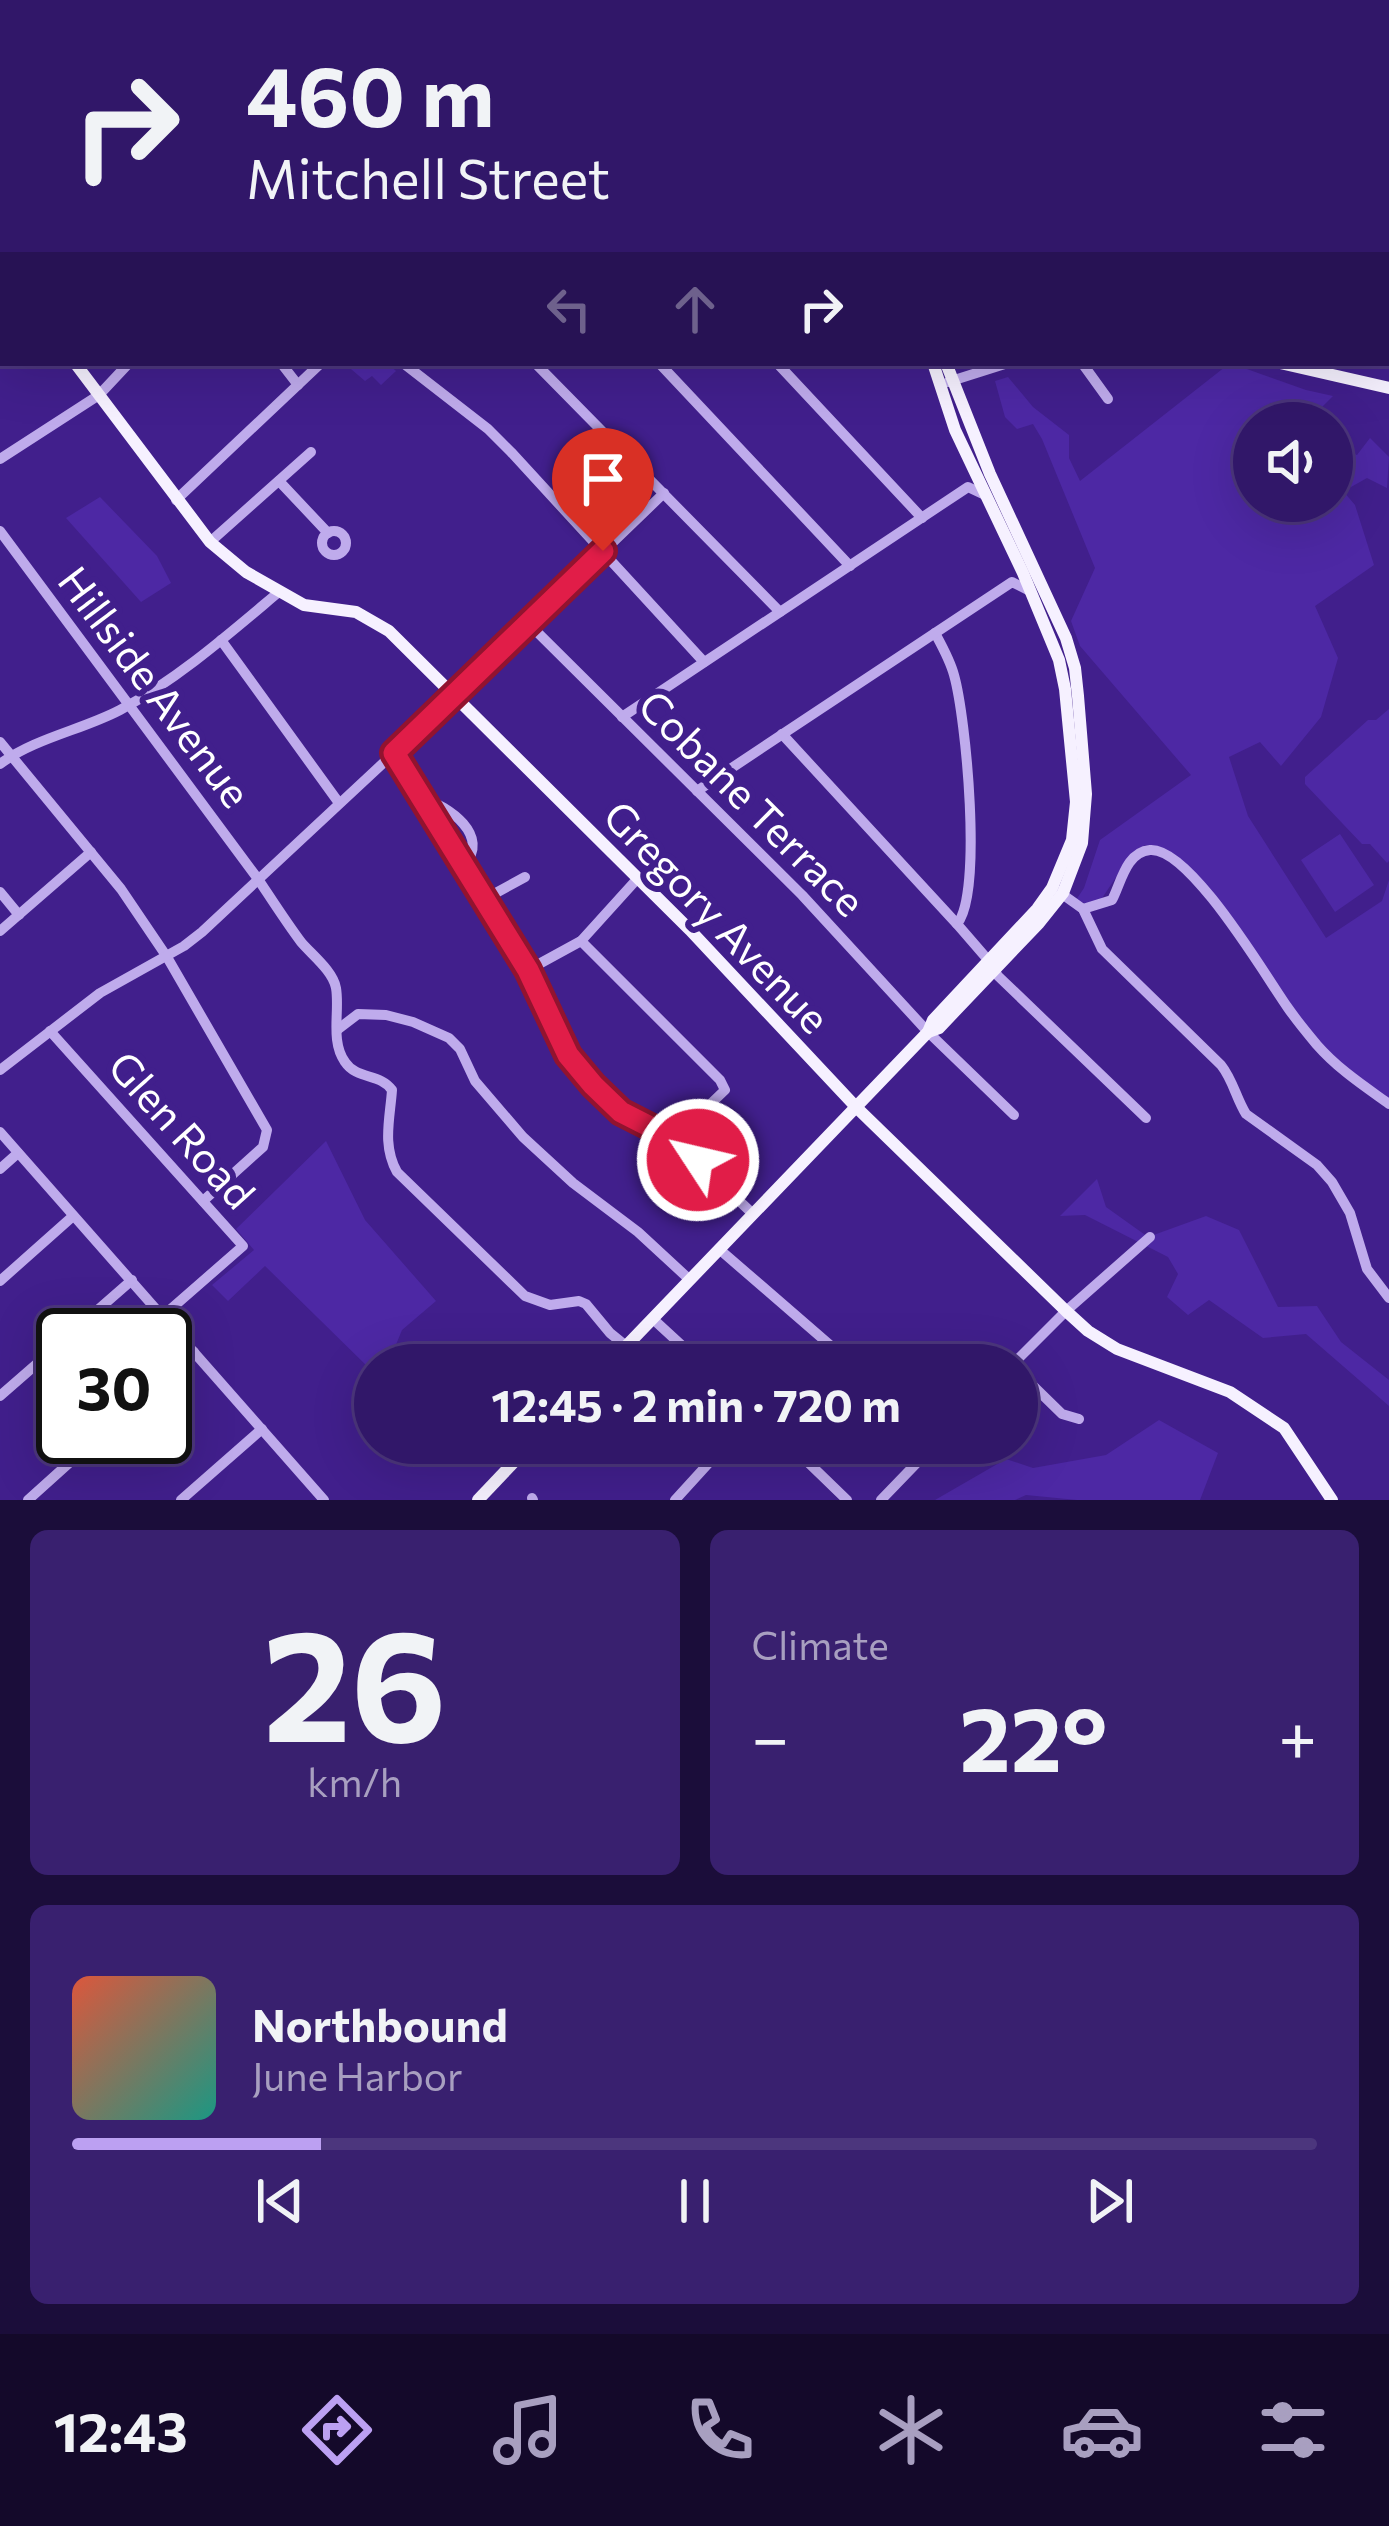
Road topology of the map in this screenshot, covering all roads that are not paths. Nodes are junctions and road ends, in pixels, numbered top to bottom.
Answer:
1 (77, 366) edge
2 (126, 366) edge
3 (283, 366) edge
4 (319, 366) edge
5 (407, 366) edge
6 (538, 366) edge
7 (661, 366) edge
8 (779, 366) edge
9 (935, 366) edge
10 (946, 366) edge
11 (999, 366) edge
12 (1084, 366) edge
13 (1293, 366) edge
14 (946, 383) junction
15 (298, 385) junction
16 (1389, 388) edge
17 (99, 395) junction
18 (1108, 399) dead end
19 (311, 452) dead end
20 (0, 459) edge
21 (979, 480) junction
22 (279, 481) junction
23 (664, 493) junction
24 (176, 500) junction
25 (922, 518) junction
26 (0, 531) edge
27 (328, 533) dead end
28 (210, 542) junction
29 (603, 551) junction
30 (850, 566) junction
31 (1023, 574) junction
32 (280, 591) junction
33 (780, 612) junction
34 (528, 623) junction
35 (935, 633) junction
36 (221, 640) junction
37 (704, 662) junction
38 (454, 694) junction
39 (129, 705) junction
40 (622, 717) junction
41 (782, 734) junction
42 (0, 742) edge
43 (394, 753) junction
44 (11, 756) junction
45 (0, 764) edge
46 (697, 791) junction
47 (422, 798) junction
48 (339, 803) junction
49 (91, 851) junction
50 (464, 865) junction
51 (525, 877) dead end
52 (638, 878) junction
53 (258, 879) junction
54 (1058, 890) junction
55 (0, 892) edge
56 (483, 900) junction
57 (1083, 910) junction
58 (19, 915) junction
59 (958, 924) junction
60 (0, 931) edge
61 (581, 941) junction
62 (167, 956) junction
63 (992, 965) junction
64 (528, 970) junction
65 (337, 1030) junction
66 (50, 1031) junction
67 (928, 1032) junction
68 (0, 1070) edge
69 (1389, 1104) edge
70 (856, 1107) junction
71 (1014, 1115) dead end
72 (1146, 1118) dead end
73 (0, 1132) edge
74 (674, 1139) junction
75 (18, 1153) junction
76 (0, 1169) edge
77 (202, 1201) junction
78 (753, 1214) junction
79 (72, 1216) junction
80 (1150, 1237) dead end
81 (719, 1249) junction
82 (132, 1280) junction
83 (690, 1280) junction
84 (0, 1281) edge
85 (1389, 1298) edge
86 (100, 1308) edge
87 (157, 1308) edge
88 (173, 1308) edge
89 (1066, 1311) junction
90 (652, 1319) junction
91 (624, 1344) edge
92 (628, 1344) edge
93 (680, 1344) edge
94 (829, 1344) edge
95 (1036, 1344) edge
96 (192, 1350) edge
97 (194, 1352) joint
98 (36, 1364) edge
99 (1038, 1390) edge
100 (0, 1396) edge
101 (1079, 1419) dead end
102 (262, 1429) junction
103 (68, 1464) edge
104 (512, 1464) edge
105 (708, 1464) edge
106 (810, 1464) edge
107 (915, 1464) edge
108 (28, 1500) edge
109 (181, 1500) edge
110 (324, 1500) edge
111 (478, 1500) edge
112 (675, 1500) edge
113 (847, 1500) edge
114 (880, 1500) edge
115 (1332, 1500) edge

1 - 17 main road, Gregory Avenue
2 - 17 street
3 - 15 street
4 - 15 street
5 - 29 street
6 - 23 street
7 - 30 street
8 - 25 street
9 - 14 main road
10 - 14 main road
11 - 14 street
12 - 18 street
13 - 16 main road
14 - 21 main road
15 - 24 street
17 - 20 street
17 - 24 main road, Gregory Avenue
19 - 22 street
21 - 25 street
21 - 31 main road
21 - 31 main road
22 - 27 street
22 - 28 street
23 - 29 street
23 - 33 street
24 - 28 main road, Gregory Avenue
25 - 30 street
26 - 39 street, Hillside Avenue
28 - 32 main road, Gregory Avenue
29 - 34 street
29 - 37 street
30 - 33 street
31 - 35 street
31 - 54 main road
31 - 54 main road
32 - 36 street
32 - 38 main road, Gregory Avenue
33 - 37 street
34 - 38 street
34 - 40 street, Cobane Terrace
35 - 41 street
35 - 59 street
36 - 39 street
36 - 48 street
37 - 40 street
38 - 43 street
38 - 52 main road, Gregory Avenue
39 - 44 street
39 - 53 street, Hillside Avenue
40 - 46 street, Cobane Terrace
41 - 46 street
41 - 59 street
42 - 44 street
43 - 47 street
43 - 48 street
44 - 45 street
44 - 49 street
46 - 67 street, Cobane Terrace
47 - 50 street
47 - 50 street
48 - 53 street
49 - 58 street
49 - 62 street
50 - 56 street
51 - 56 street
52 - 61 street
52 - 70 main road, Gregory Avenue
53 - 62 street
53 - 65 street, Hillside Avenue
54 - 57 street
54 - 63 main road
55 - 58 street
56 - 64 street
57 - 69 street
57 - 85 street
58 - 60 street
59 - 63 street
61 - 64 street
61 - 74 street
62 - 66 street
62 - 77 street
63 - 67 main road
63 - 72 street
64 - 74 street
65 - 83 street
65 - 91 street
66 - 68 street
66 - 77 street, Glen Road
67 - 70 main road
67 - 71 street, Cobane Terrace
70 - 78 main road
70 - 89 main road, Gregory Avenue
73 - 75 street
74 - 78 street
75 - 76 street
75 - 79 street
77 - 88 street, Glen Road
78 - 81 main road
79 - 82 street
79 - 84 street
80 - 89 street
81 - 83 main road
81 - 94 street
82 - 86 street
82 - 87 street
83 - 90 main road
89 - 95 street
89 - 115 main road, Gregory Avenue
90 - 92 main road
90 - 93 street
96 - 97 street
97 - 102 street
98 - 100 street
99 - 101 street
102 - 109 street
102 - 110 street
103 - 108 street
104 - 111 main road
105 - 112 street
106 - 113 street
107 - 114 street

